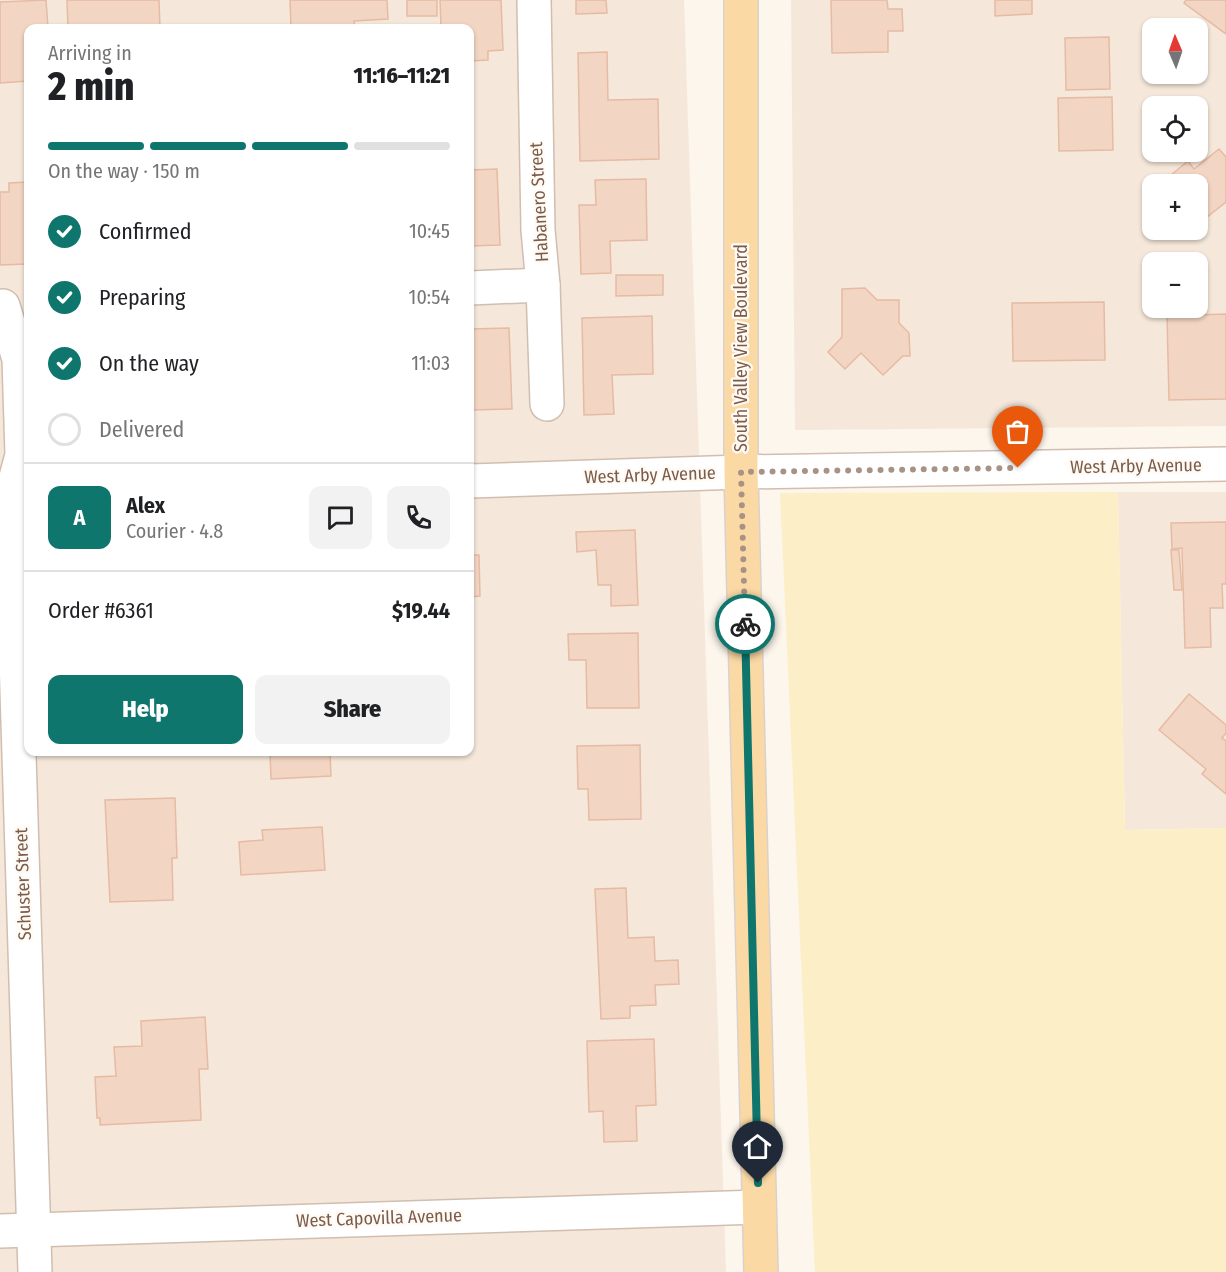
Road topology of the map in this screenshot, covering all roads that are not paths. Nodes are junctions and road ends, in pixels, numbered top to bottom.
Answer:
1 (534, 0) edge
2 (741, 0) edge
3 (543, 285) junction
4 (474, 288) edge
5 (8, 308) edge
6 (547, 404) dead end
7 (1226, 465) edge
8 (741, 472) junction
9 (474, 481) edge
10 (10, 491) edge
11 (759, 1207) junction
12 (34, 1229) junction
13 (0, 1230) edge
14 (34, 1272) edge
15 (761, 1272) edge

1 - 3 street, Habanero Street
2 - 8 main road, South Valley View Boulevard
3 - 4 street
3 - 6 street, Habanero Street
5 - 10 street, Schuster Street
7 - 8 street, West Arby Avenue
8 - 9 street, West Arby Avenue
8 - 11 main road, South Valley View Boulevard
10 - 12 street, Schuster Street
11 - 12 street, West Capovilla Avenue
11 - 15 main road, South Valley View Boulevard
12 - 13 street, West Capovilla Avenue
12 - 14 street, Schuster Street

